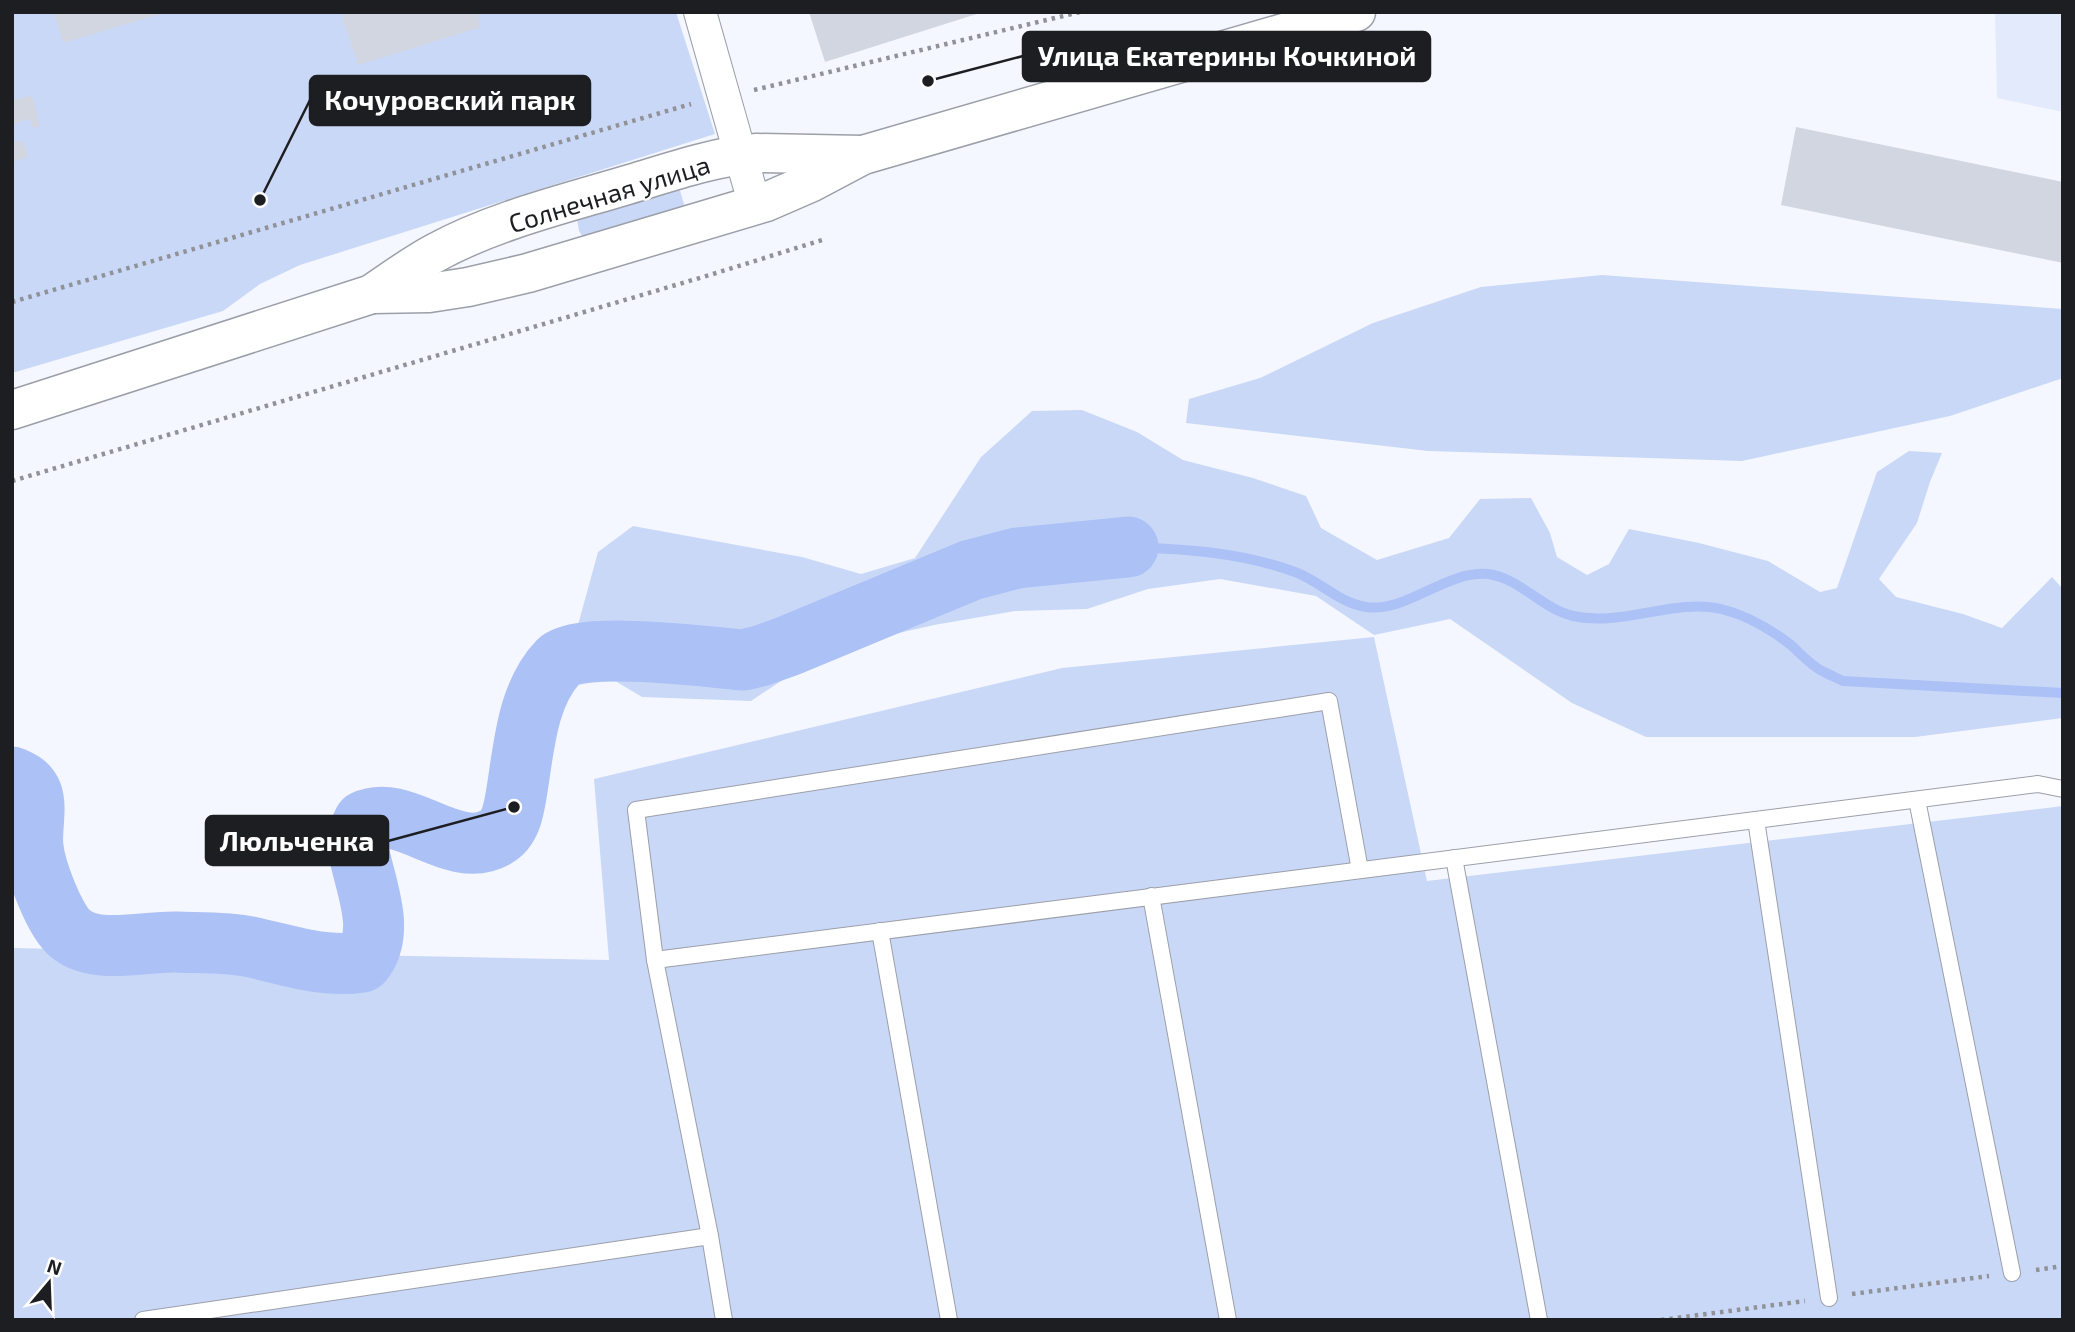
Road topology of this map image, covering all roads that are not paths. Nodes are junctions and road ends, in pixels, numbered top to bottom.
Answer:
1 (700, 12) edge
2 (1356, 12) edge
3 (741, 154) junction
4 (863, 155) junction
5 (755, 206) junction
6 (372, 294) junction
7 (12, 410) edge
8 (2063, 789) edge
9 (1917, 800) junction
10 (1756, 820) junction
11 (1454, 858) junction
12 (1360, 870) junction
13 (1151, 896) junction
14 (880, 931) junction
15 (655, 960) junction
16 (710, 1236) junction
17 (2012, 1273) road end
18 (1829, 1298) road end
19 (144, 1320) edge
20 (724, 1320) edge
21 (949, 1320) edge
22 (1228, 1320) edge
23 (1539, 1320) edge

1 - 3 street
2 - 4 main road, Солнечная улица
3 - 4 main road, Солнечная улица
3 - 5 street
3 - 6 main road, Солнечная улица
4 - 5 main road, Солнечная улица
5 - 6 main road, Солнечная улица
6 - 7 main road, Солнечная улица
8 - 9 lane
9 - 10 lane
9 - 17 lane
10 - 11 lane
10 - 18 lane
11 - 12 lane
11 - 23 lane
12 - 13 lane
12 - 15 lane
13 - 14 lane
13 - 22 lane
14 - 15 lane
14 - 21 lane
15 - 16 lane
16 - 19 lane
16 - 20 lane

